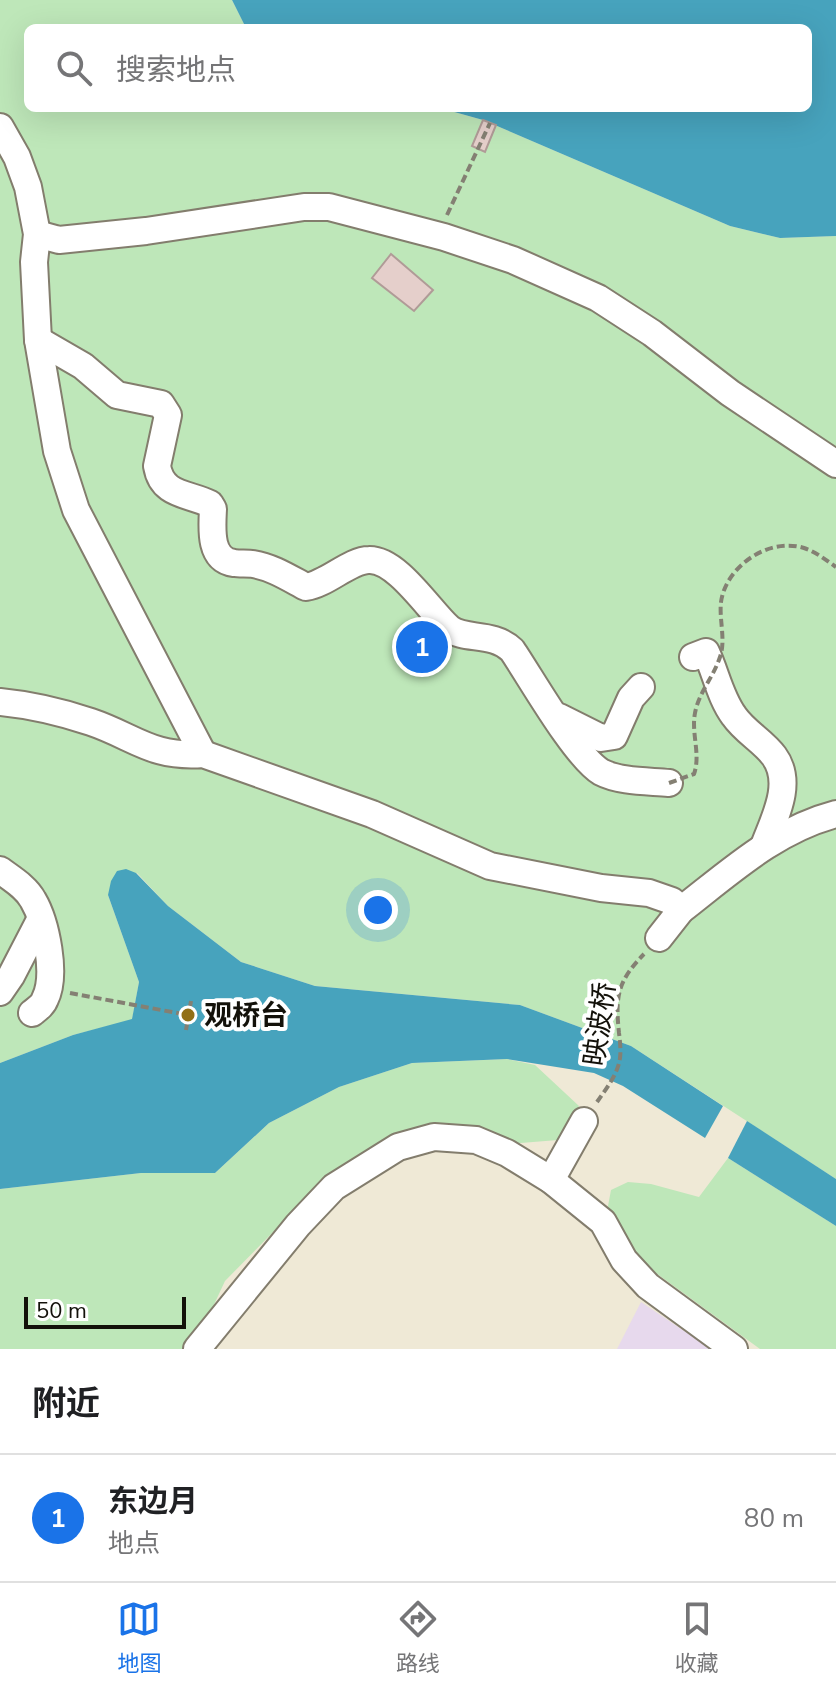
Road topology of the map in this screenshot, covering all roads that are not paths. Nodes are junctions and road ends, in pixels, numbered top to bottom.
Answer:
1 (0, 127) edge
2 (37, 234) junction
3 (38, 340) junction
4 (836, 464) edge
5 (693, 657) dead end
6 (641, 687) dead end
7 (0, 702) edge
8 (556, 716) junction
9 (203, 754) junction
10 (669, 783) road end
11 (836, 814) edge
12 (764, 846) junction
13 (0, 870) edge
14 (681, 910) junction
15 (40, 920) junction
16 (659, 938) road end
17 (0, 992) edge
18 (32, 1013) dead end
19 (584, 1121) road end
20 (551, 1180) junction
21 (197, 1349) edge
22 (734, 1349) edge

1 - 2 street
2 - 3 street
2 - 4 street
3 - 8 street
3 - 9 street
5 - 12 street
6 - 8 street
7 - 9 street
8 - 10 street
9 - 14 street
11 - 12 street
12 - 14 street
13 - 15 street
14 - 16 street
15 - 17 street
15 - 18 street
19 - 20 street
20 - 21 street
20 - 22 street

